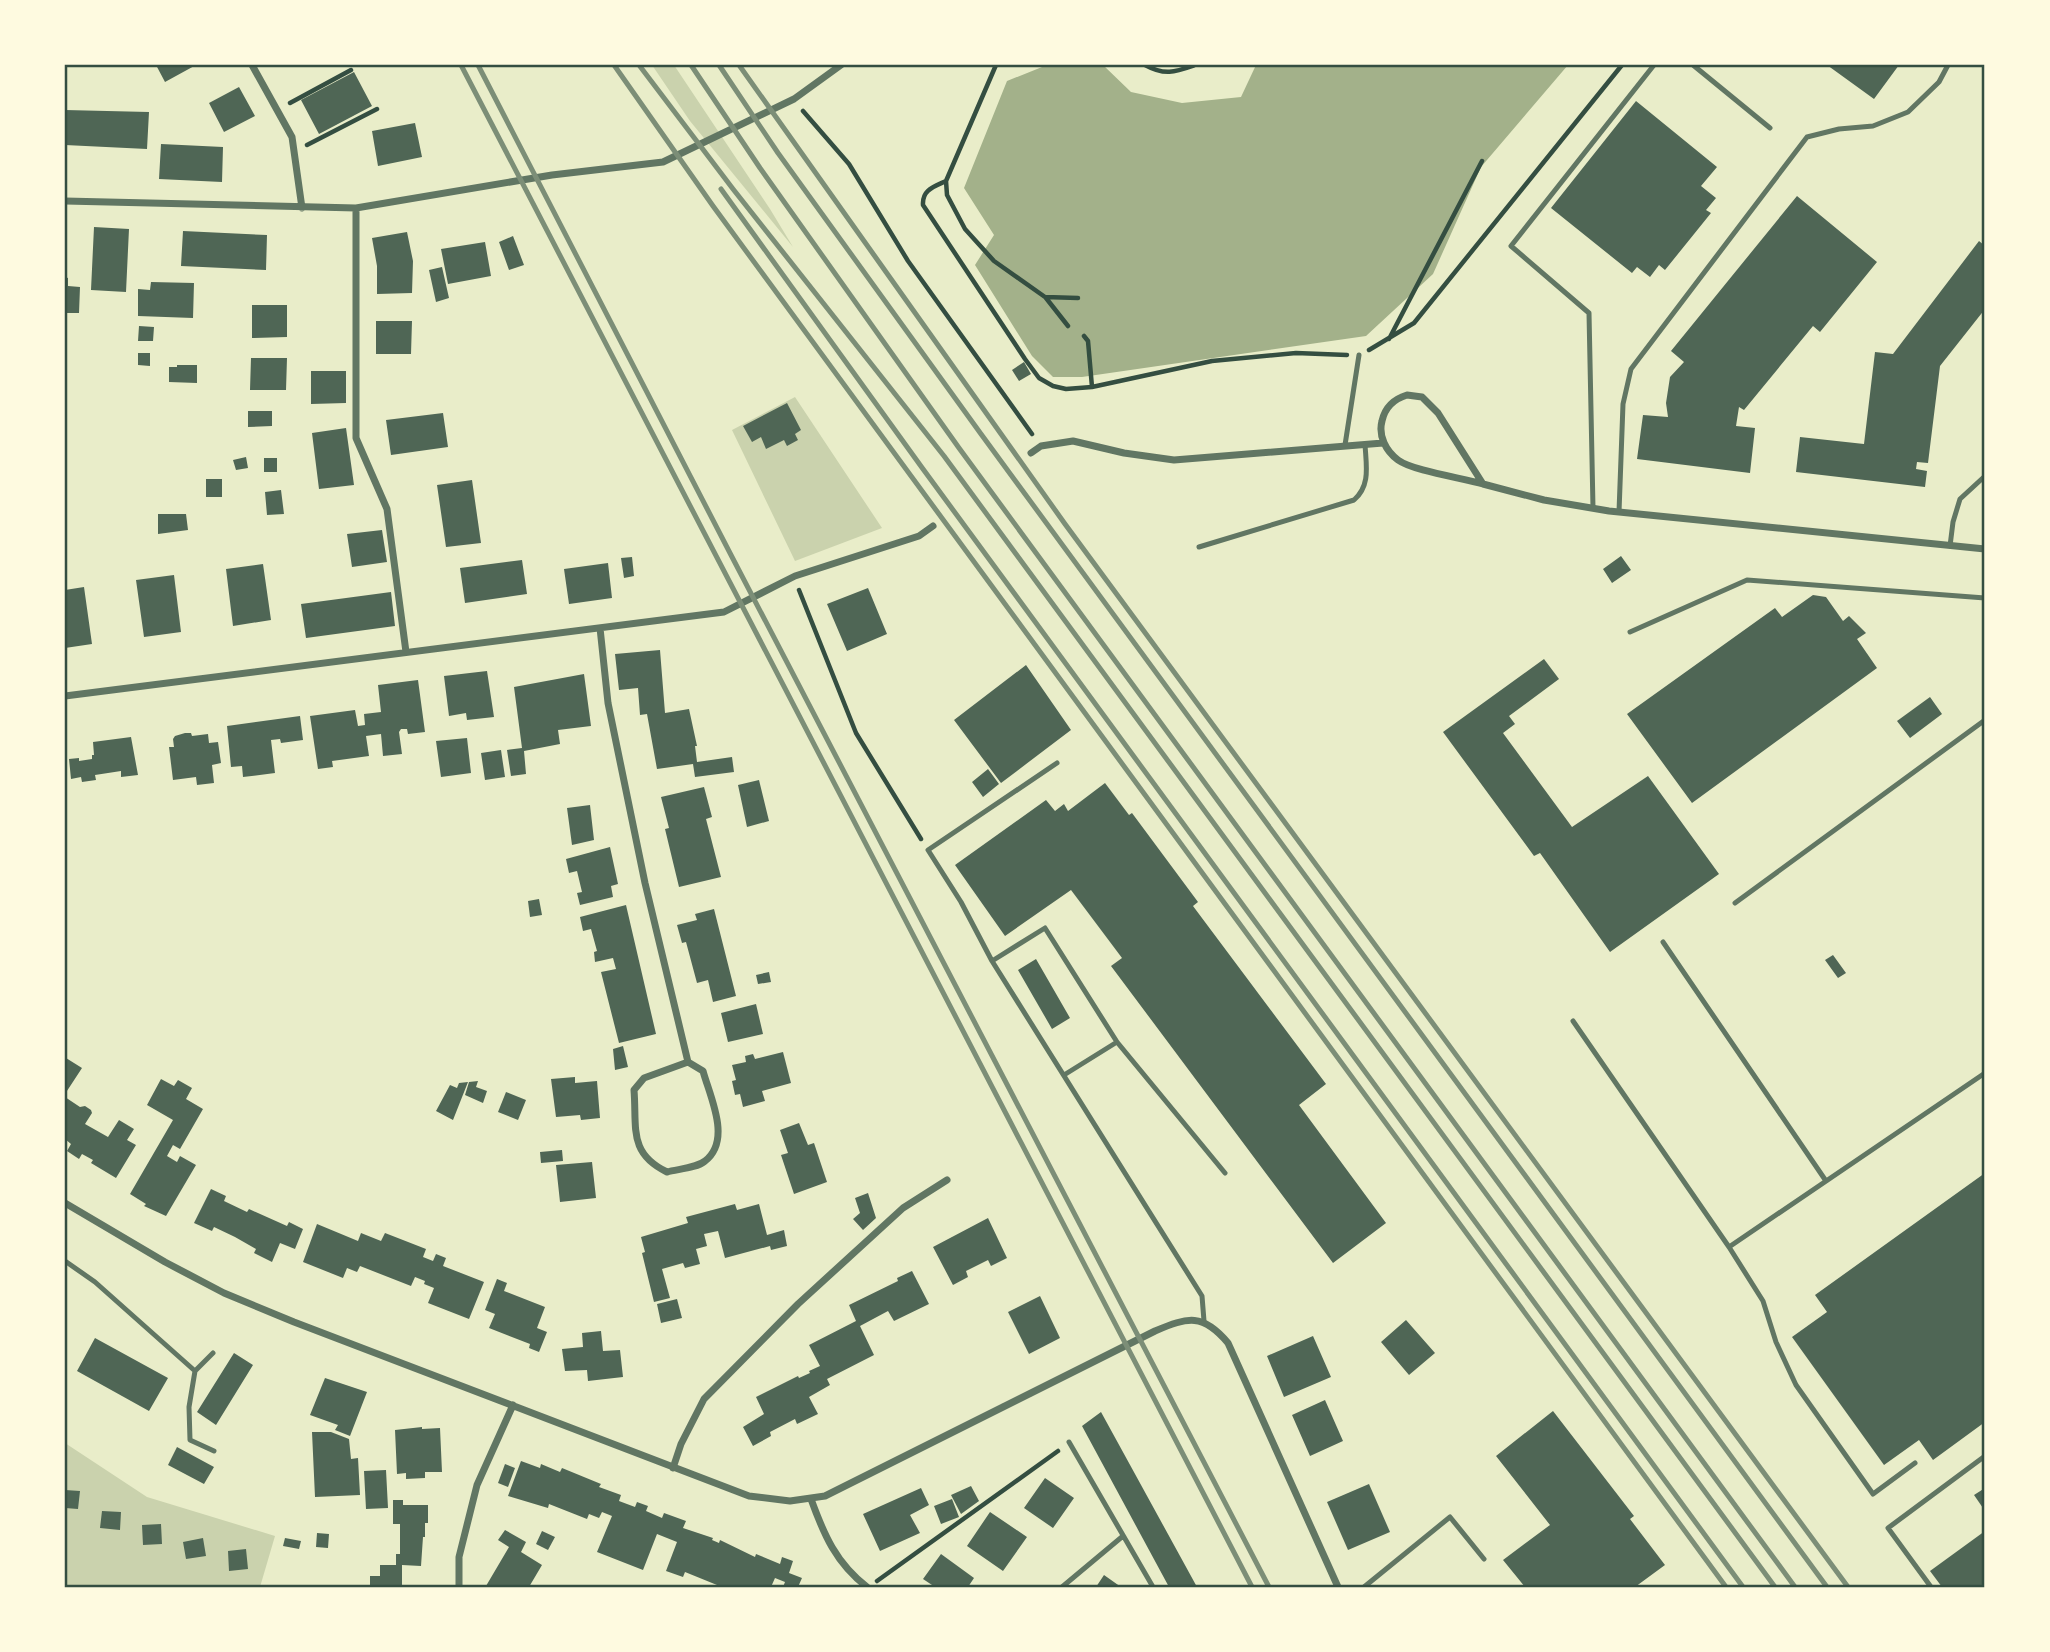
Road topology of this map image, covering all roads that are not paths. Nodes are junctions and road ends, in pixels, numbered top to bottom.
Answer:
1 (252, 65) edge
2 (841, 65) edge
3 (1654, 65) edge
4 (1693, 65) edge
5 (1948, 65) edge
6 (1770, 128) dead end
7 (65, 201) edge
8 (302, 208) junction
9 (356, 208) junction
10 (1359, 355) road end
11 (1383, 443) junction
12 (1365, 444) junction
13 (1345, 445) junction
14 (1031, 453) dead end
15 (1985, 476) edge
16 (1483, 484) junction
17 (1593, 508) junction
18 (1619, 512) junction
19 (933, 526) dead end
20 (1950, 546) junction
21 (1199, 547) dead end
22 (1985, 548) edge
23 (1985, 597) edge
24 (600, 628) junction
25 (1630, 632) dead end
26 (406, 652) junction
27 (65, 696) edge
28 (1985, 720) edge
29 (1057, 763) dead end
30 (1735, 903) dead end
31 (1663, 942) dead end
32 (992, 961) junction
33 (1573, 1021) dead end
34 (1116, 1042) junction
35 (688, 1062) junction
36 (1985, 1073) edge
37 (1064, 1075) junction
38 (1225, 1172) dead end
39 (947, 1180) dead end
40 (1826, 1181) junction
41 (65, 1203) edge
42 (1729, 1247) junction
43 (65, 1261) edge
44 (1204, 1321) junction
45 (213, 1353) dead end
46 (195, 1371) junction
47 (513, 1405) junction
48 (1069, 1443) road end
49 (214, 1451) dead end
50 (1985, 1456) edge
51 (1915, 1463) dead end
52 (673, 1468) junction
53 (811, 1499) junction
54 (1124, 1536) junction
55 (1484, 1559) dead end
56 (458, 1587) edge
57 (868, 1587) edge
58 (1062, 1587) edge
59 (1153, 1587) edge
60 (1338, 1587) edge
61 (1364, 1587) edge
62 (1931, 1587) edge

1 - 8 street
2 - 9 street
3 - 17 lane
4 - 6 lane
5 - 18 lane
7 - 8 street
8 - 9 street
9 - 26 street
10 - 13 lane
11 - 12 street
11 - 16 street
11 - 16 street
12 - 13 street
12 - 21 lane
13 - 14 street
15 - 20 lane
16 - 17 street
17 - 18 street
18 - 20 street
19 - 24 street
20 - 22 street
23 - 25 lane
24 - 26 street
24 - 35 street
26 - 27 street
28 - 30 lane
29 - 32 lane
31 - 40 lane
32 - 34 lane
32 - 37 lane
33 - 42 lane
34 - 37 lane
34 - 38 lane
35 - 35 street
36 - 40 lane
37 - 44 lane
39 - 52 street
40 - 42 lane
41 - 47 street
42 - 51 lane
43 - 46 lane
44 - 53 street
44 - 60 street
45 - 46 lane
46 - 49 lane
47 - 52 street
47 - 56 street
48 - 54 lane
50 - 62 lane
52 - 53 street
53 - 57 street
54 - 58 lane
54 - 59 lane
55 - 61 lane

